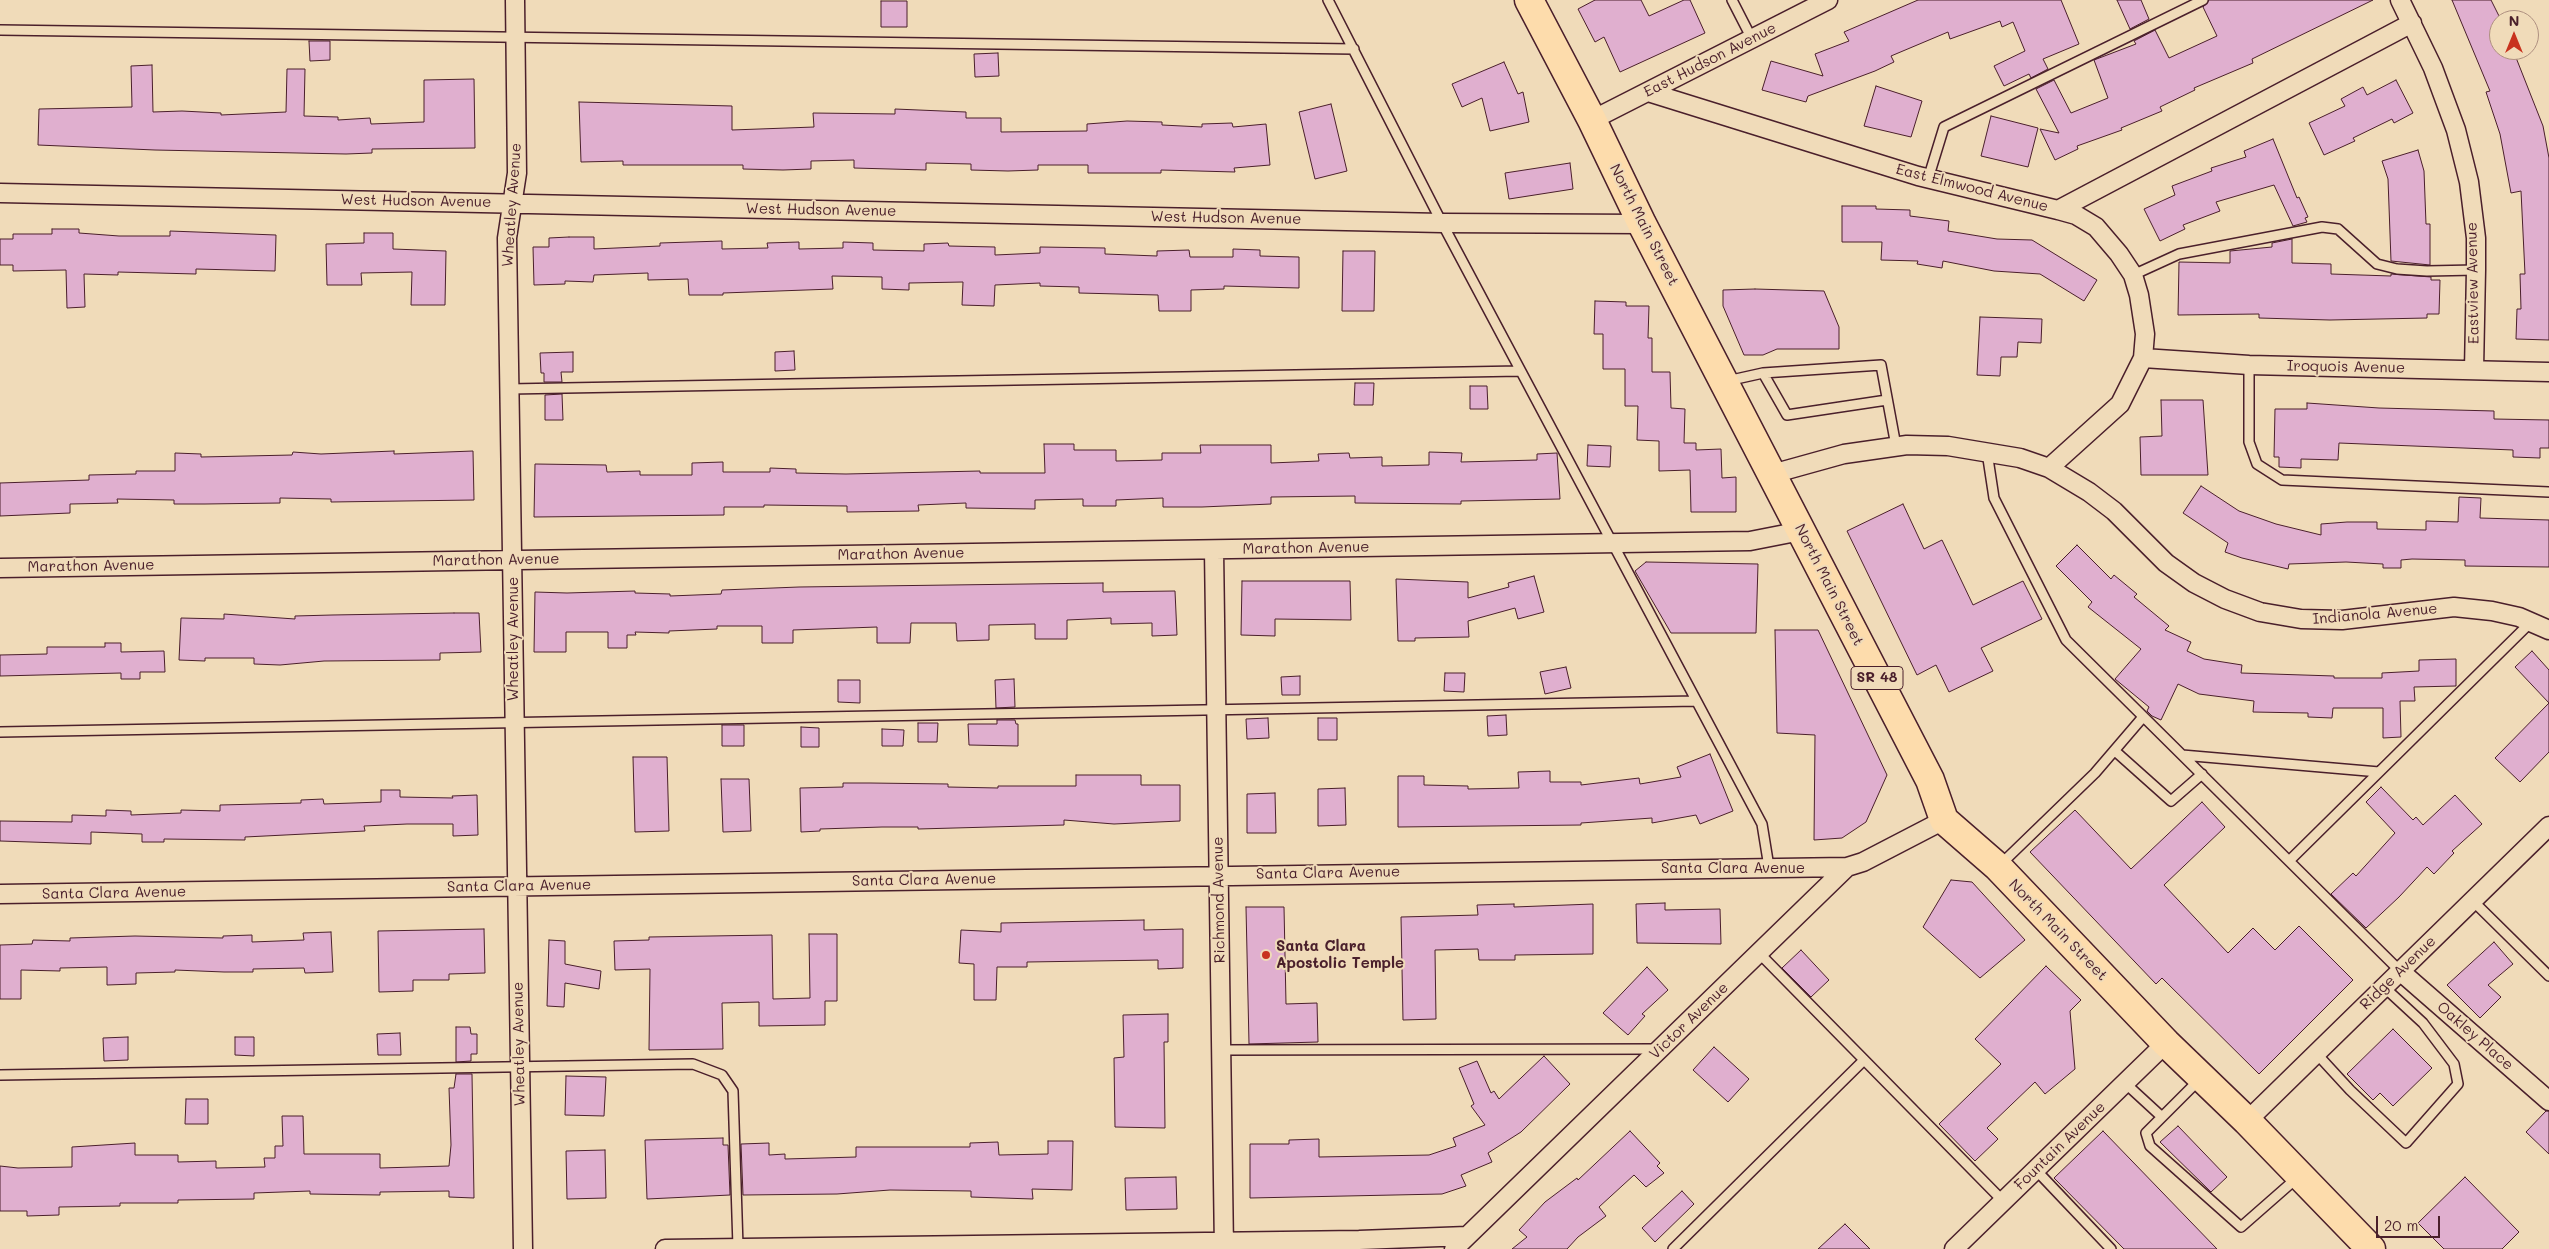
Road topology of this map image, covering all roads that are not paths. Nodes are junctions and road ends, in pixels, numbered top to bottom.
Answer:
1 (515, 0) edge
2 (1328, 0) edge
3 (1529, 0) edge
4 (1732, 0) edge
5 (1828, 0) edge
6 (2203, 0) edge
7 (2400, 0) edge
8 (2412, 23) junction
9 (0, 30) edge
10 (515, 38) junction
11 (1752, 39) junction
12 (1354, 49) junction
13 (1648, 92) junction
14 (1592, 120) junction
15 (1928, 179) junction
16 (0, 193) edge
17 (511, 203) junction
18 (2058, 210) junction
19 (1442, 223) junction
20 (1642, 224) junction
21 (2476, 270) junction
22 (2133, 275) junction
23 (2143, 358) junction
24 (2249, 365) junction
25 (1520, 370) junction
26 (2474, 370) junction
27 (2549, 372) edge
28 (1763, 373) junction
29 (1724, 382) junction
30 (509, 389) junction
31 (1887, 400) junction
32 (1896, 446) junction
33 (1987, 452) junction
34 (2049, 468) junction
35 (1772, 474) junction
36 (2549, 492) edge
37 (1801, 531) junction
38 (1611, 543) junction
39 (1214, 550) junction
40 (513, 559) junction
41 (0, 568) edge
42 (2531, 622) junction
43 (2549, 630) edge
44 (1696, 701) junction
45 (1216, 710) junction
46 (2143, 717) junction
47 (514, 723) junction
48 (0, 732) edge
49 (2115, 751) junction
50 (2182, 755) junction
51 (2379, 772) junction
52 (2202, 774) junction
53 (1944, 820) junction
54 (2549, 826) edge
55 (2289, 861) junction
56 (1769, 867) junction
57 (1847, 867) junction
58 (1998, 867) junction
59 (1219, 875) junction
60 (516, 886) junction
61 (0, 894) edge
62 (2472, 900) junction
63 (1759, 953) junction
64 (2400, 971) junction
65 (2549, 976) edge
66 (2384, 987) junction
67 (2166, 1043) junction
68 (1660, 1049) junction
69 (1221, 1050) junction
70 (2316, 1053) junction
71 (1863, 1061) junction
72 (520, 1066) junction
73 (0, 1074) edge
74 (2202, 1077) junction
75 (2125, 1082) junction
76 (2549, 1101) edge
77 (2162, 1117) junction
78 (2247, 1121) junction
79 (2036, 1170) junction
80 (2300, 1175) junction
81 (2003, 1201) junction
82 (1467, 1236) junction
83 (1224, 1245) edge
84 (738, 1247) junction
85 (522, 1249) edge
86 (665, 1249) edge
87 (1454, 1249) edge
88 (1673, 1249) edge
89 (1954, 1249) edge
90 (2111, 1249) edge
91 (2371, 1249) edge

1 - 10 street, Wheatley Avenue
2 - 12 lane
3 - 14 main road, North Main Street / SR 48
4 - 11 lane
5 - 11 street, East Hudson Avenue
6 - 15 lane
7 - 8 street, Eastview Avenue
8 - 18 street, East Elmwood Avenue
8 - 21 street, Eastview Avenue
9 - 10 lane
10 - 12 lane
10 - 17 street, Wheatley Avenue
11 - 13 street, East Hudson Avenue
12 - 19 lane
13 - 14 street, East Hudson Avenue
13 - 15 street, East Elmwood Avenue
14 - 20 main road, North Main Street / SR 48
15 - 18 street, East Elmwood Avenue
16 - 17 street, West Hudson Avenue
17 - 19 street, West Hudson Avenue
17 - 30 street, Wheatley Avenue
18 - 22 street
19 - 20 street, West Hudson Avenue
19 - 25 lane
20 - 29 main road, North Main Street / SR 48
21 - 22 lane
21 - 26 street, Eastview Avenue
22 - 23 street
23 - 24 street, Iroquois Avenue
23 - 34 street
24 - 26 street, Iroquois Avenue
24 - 36 lane
25 - 30 lane
25 - 38 lane
26 - 27 street, Iroquois Avenue
28 - 29 lane
28 - 31 lane
28 - 31 lane
29 - 35 main road, North Main Street / SR 48
30 - 40 street, Wheatley Avenue
31 - 32 lane
32 - 33 street, Indianola Avenue
32 - 35 street, Indianola Avenue
33 - 34 street, Indianola Avenue
33 - 46 lane
34 - 42 street, Indianola Avenue
35 - 37 main road, North Main Street / SR 48
37 - 38 street, Marathon Avenue
37 - 53 main road, North Main Street / SR 48
38 - 39 street, Marathon Avenue
38 - 44 lane
39 - 40 street, Marathon Avenue
39 - 45 street, Richmond Avenue
40 - 41 street, Marathon Avenue
40 - 47 street, Wheatley Avenue
42 - 43 street, Indianola Avenue
42 - 51 lane
44 - 45 lane
44 - 56 lane
45 - 47 lane
45 - 59 street, Richmond Avenue
46 - 49 lane
46 - 50 lane
47 - 48 lane
47 - 60 street, Wheatley Avenue
49 - 52 lane
49 - 58 lane
50 - 51 lane
50 - 52 lane
51 - 55 lane
52 - 55 lane
53 - 57 street, Victor Avenue
53 - 58 main road, North Main Street / SR 48
54 - 62 street, Ridge Avenue
55 - 64 lane
56 - 57 street, Santa Clara Avenue
56 - 59 street, Santa Clara Avenue
57 - 63 street, Victor Avenue
58 - 67 main road, North Main Street / SR 48
59 - 60 street, Santa Clara Avenue
59 - 69 street, Richmond Avenue
60 - 61 street, Santa Clara Avenue
60 - 72 street, Wheatley Avenue
62 - 64 street, Ridge Avenue
62 - 65 lane
63 - 68 street, Victor Avenue
63 - 71 lane
64 - 66 street, Ridge Avenue
64 - 76 street, Oakley Place
66 - 70 street, Ridge Avenue
66 - 70 lane
67 - 74 main road, North Main Street / SR 48
67 - 75 street, Fountain Avenue
68 - 69 lane
68 - 82 street, Victor Avenue
69 - 83 street, Richmond Avenue
70 - 78 street, Ridge Avenue
71 - 81 lane
71 - 88 lane
72 - 73 lane
72 - 84 lane
72 - 85 street, Wheatley Avenue
74 - 77 lane
74 - 78 main road, North Main Street / SR 48
75 - 77 lane
75 - 79 street, Fountain Avenue
77 - 80 lane
78 - 80 main road, North Main Street / SR 48
79 - 81 street, Fountain Avenue
79 - 90 lane
80 - 91 main road, North Main Street / SR 48
81 - 89 street, Fountain Avenue
82 - 83 street
82 - 87 street, Victor Avenue
83 - 84 street
84 - 86 street

